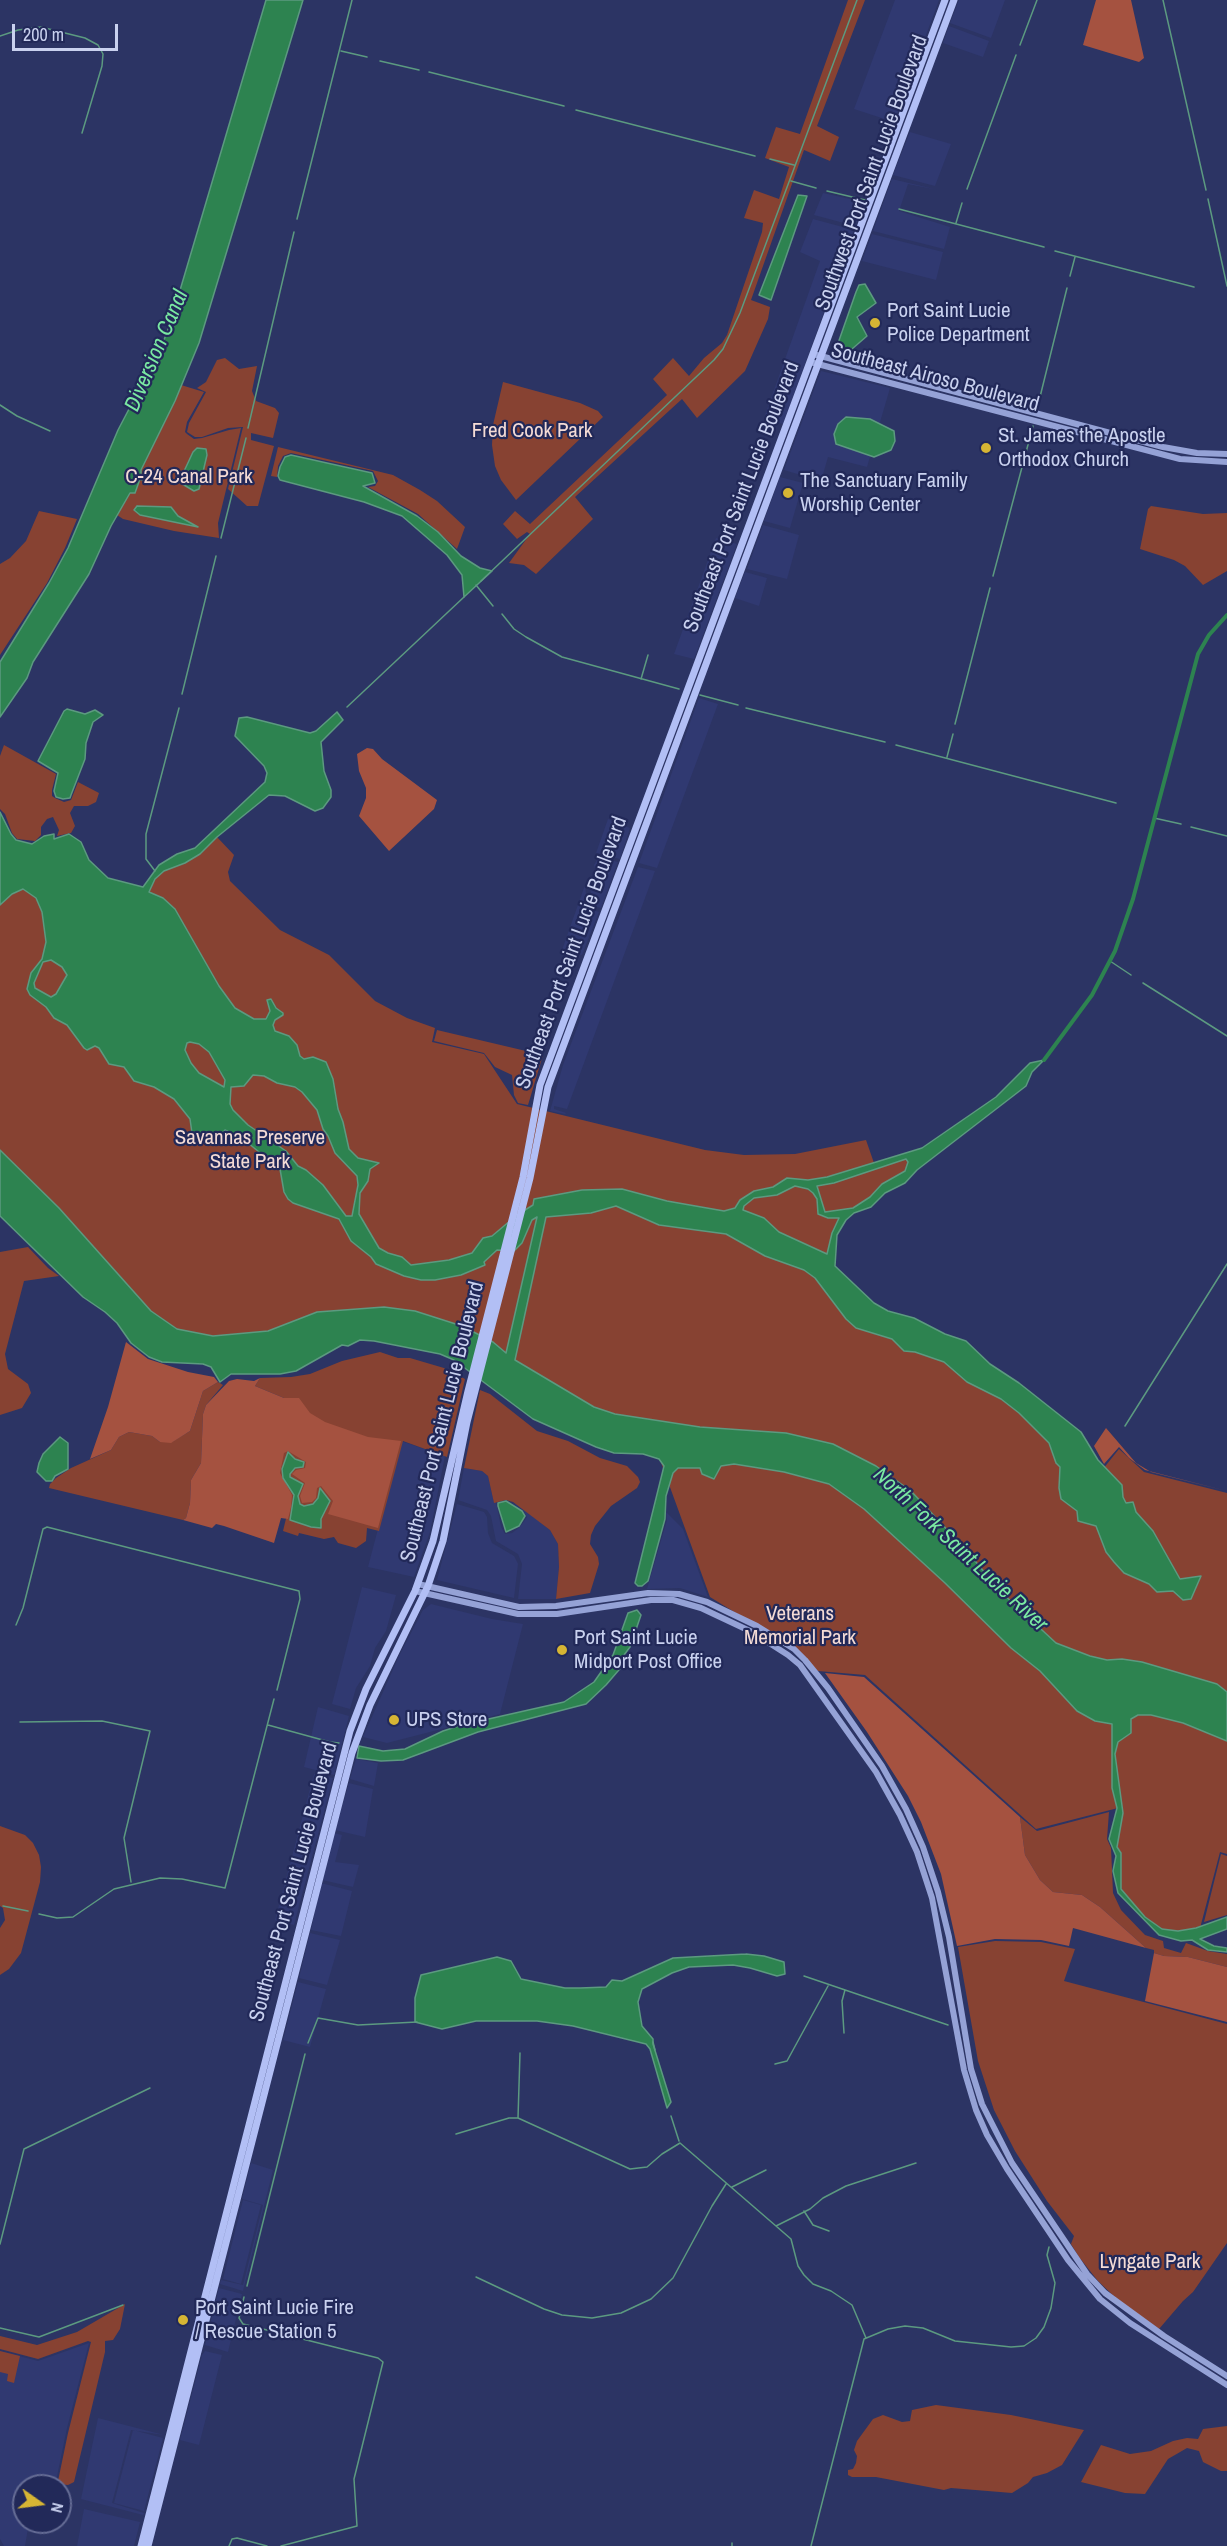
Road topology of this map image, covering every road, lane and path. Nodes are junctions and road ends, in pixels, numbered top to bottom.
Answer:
1 (945, 0) edge
2 (954, 0) edge
3 (900, 119) junction
4 (897, 129) junction
5 (906, 130) junction
6 (901, 143) junction
7 (874, 190) junction
8 (860, 229) junction
9 (868, 231) junction
10 (849, 282) junction
11 (816, 359) junction
12 (1227, 454) edge
13 (1227, 462) edge
14 (721, 601) junction
15 (723, 617) junction
16 (552, 1052) junction
17 (554, 1070) junction
18 (521, 1198) junction
19 (489, 1324) junction
20 (471, 1392) junction
21 (447, 1479) junction
22 (453, 1497) junction
23 (417, 1587) junction
24 (426, 1589) junction
25 (379, 1663) junction
26 (365, 1714) junction
27 (356, 1716) junction
28 (352, 1753) junction
29 (1227, 2376) edge
30 (1227, 2385) edge
31 (141, 2546) edge
32 (148, 2546) edge

1 - 3 main road, Southwest Port Saint Lucie Boulevard
2 - 5 main road, Southwest Port Saint Lucie Boulevard
3 - 4 main road, Southwest Port Saint Lucie Boulevard
3 - 5 main road
4 - 6 main road
4 - 7 main road, Southwest Port Saint Lucie Boulevard
5 - 6 main road, Southwest Port Saint Lucie Boulevard
6 - 9 main road, Southwest Port Saint Lucie Boulevard
7 - 8 main road, Southwest Port Saint Lucie Boulevard
7 - 9 main road
8 - 10 main road
8 - 11 main road, Southwest Port Saint Lucie Boulevard
9 - 10 main road, Southwest Port Saint Lucie Boulevard
10 - 11 main road, Southwest Port Saint Lucie Boulevard
11 - 12 main road, Southeast Airoso Boulevard
11 - 13 main road, Southeast Airoso Boulevard
11 - 14 main road, Southeast Port Saint Lucie Boulevard
11 - 15 main road, Southeast Port Saint Lucie Boulevard
14 - 15 main road
14 - 16 main road, Southeast Port Saint Lucie Boulevard
15 - 17 main road, Southeast Port Saint Lucie Boulevard
16 - 17 main road
16 - 18 main road, Southeast Port Saint Lucie Boulevard
17 - 18 main road, Southeast Port Saint Lucie Boulevard
18 - 19 main road, Southeast Port Saint Lucie Boulevard
18 - 19 main road, Southeast Port Saint Lucie Boulevard
19 - 20 main road, Southeast Port Saint Lucie Boulevard
20 - 21 main road, Southeast Port Saint Lucie Boulevard
20 - 22 main road, Southeast Port Saint Lucie Boulevard
21 - 22 main road
21 - 23 main road, Southeast Port Saint Lucie Boulevard
22 - 24 main road, Southeast Port Saint Lucie Boulevard
23 - 24 main road
23 - 25 main road, Southeast Port Saint Lucie Boulevard
24 - 26 main road, Southeast Port Saint Lucie Boulevard
24 - 29 main road
24 - 30 main road
25 - 26 main road
25 - 27 main road, Southeast Port Saint Lucie Boulevard
26 - 28 main road, Southeast Port Saint Lucie Boulevard
27 - 28 main road
27 - 31 main road, Southeast Port Saint Lucie Boulevard
28 - 32 main road, Southeast Port Saint Lucie Boulevard

